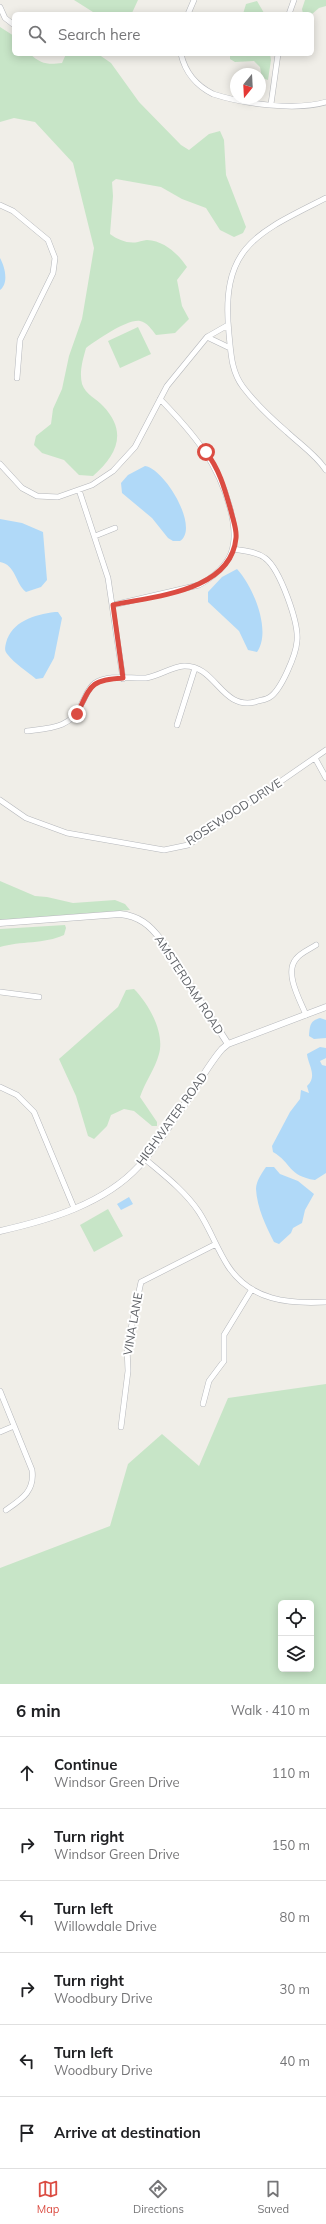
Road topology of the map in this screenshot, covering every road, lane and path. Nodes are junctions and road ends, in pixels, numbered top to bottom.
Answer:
1 (194, 0) edge
2 (294, 0) edge
3 (0, 7) edge
4 (189, 12) edge
5 (290, 12) edge
6 (12, 24) edge
7 (182, 56) edge
8 (278, 56) edge
9 (326, 102) edge
10 (271, 104) junction
11 (326, 198) edge
12 (0, 205) edge
13 (228, 326) junction
14 (207, 337) junction
15 (230, 348) junction
16 (17, 378) dead end
17 (160, 399) junction
18 (326, 458) edge
19 (321, 462) junction
20 (0, 464) edge
21 (326, 470) edge
22 (79, 490) junction
23 (115, 528) dead end
24 (95, 536) junction
25 (233, 549) junction
26 (113, 605) junction
27 (195, 668) junction
28 (123, 678) junction
29 (177, 725) dead end
30 (27, 731) dead end
31 (326, 750) edge
32 (315, 758) junction
33 (326, 778) edge
34 (0, 800) edge
35 (0, 923) edge
36 (316, 945) dead end
37 (0, 992) edge
38 (39, 997) dead end
39 (326, 1007) edge
40 (306, 1015) junction
41 (228, 1044) junction
42 (0, 1087) edge
43 (145, 1158) junction
44 (74, 1208) junction
45 (0, 1231) edge
46 (216, 1244) junction
47 (252, 1289) junction
48 (326, 1302) edge
49 (0, 1391) edge
50 (203, 1404) dead end
51 (14, 1426) junction
52 (121, 1427) dead end
53 (0, 1432) edge
54 (6, 1510) dead end

1 - 4 street
2 - 5 street
3 - 6 street
7 - 10 street
8 - 10 street
9 - 10 street
11 - 13 street
12 - 16 street
13 - 14 street
13 - 15 street
14 - 15 street
14 - 17 street
15 - 19 street
17 - 22 street
17 - 25 street
18 - 19 street
19 - 21 street
20 - 22 street
22 - 24 street
23 - 24 street
24 - 26 street
25 - 26 street
25 - 27 street
26 - 28 street
27 - 28 street
27 - 29 street
28 - 30 street
31 - 32 street, ROSEWOOD DRIVE
32 - 33 street
32 - 34 street, ROSEWOOD DRIVE
35 - 41 street, AMSTERDAM ROAD
36 - 40 street
37 - 38 street
39 - 40 street, AMSTERDAM ROAD
40 - 41 street, AMSTERDAM ROAD
41 - 43 street, HIGHWATER ROAD
42 - 44 street
43 - 44 street, HIGHWATER ROAD
43 - 46 street
44 - 45 street, HIGHWATER ROAD
46 - 47 street
46 - 52 street, VINA LANE
47 - 48 street
47 - 50 street
49 - 51 street
51 - 53 street
51 - 54 street

